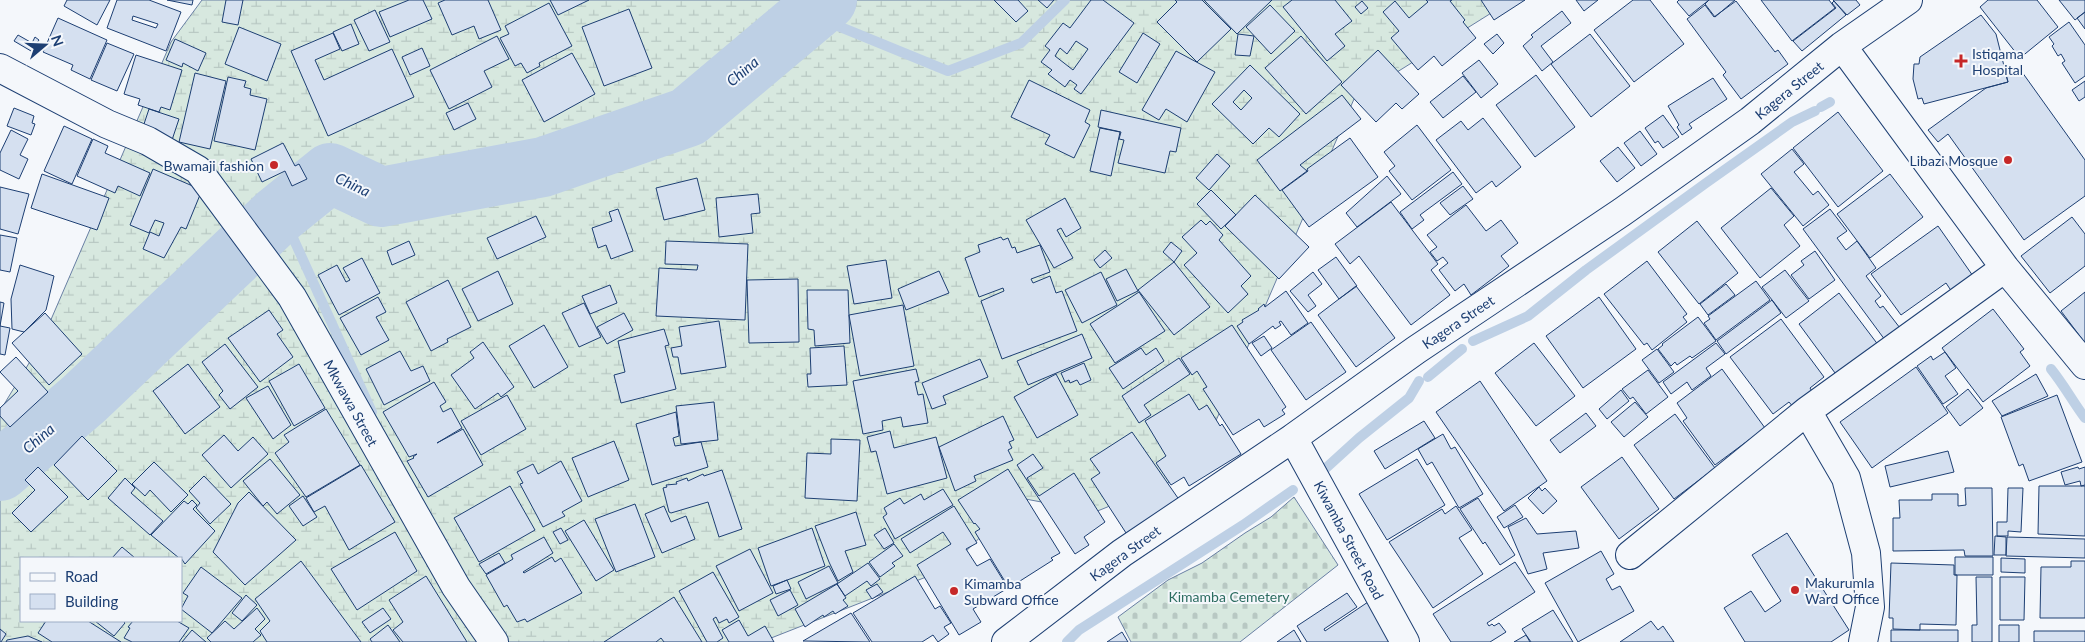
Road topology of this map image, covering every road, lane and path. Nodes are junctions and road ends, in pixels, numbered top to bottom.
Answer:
1 (1908, 0) edge
2 (1842, 46) junction
3 (0, 68) edge
4 (2005, 268) junction
5 (2085, 365) edge
6 (1807, 411) junction
7 (1293, 438) junction
8 (1630, 555) dead end
9 (1014, 640) edge
10 (494, 642) edge
11 (1404, 642) edge
12 (1863, 642) edge

1 - 2 street, Kagera Street
2 - 4 street
2 - 7 street, Kagera Street
3 - 10 street, Mkwawa Street
4 - 5 street
4 - 6 street
6 - 8 street
6 - 12 street
7 - 9 street, Kagera Street
7 - 11 street, Kiwamba Street Road

